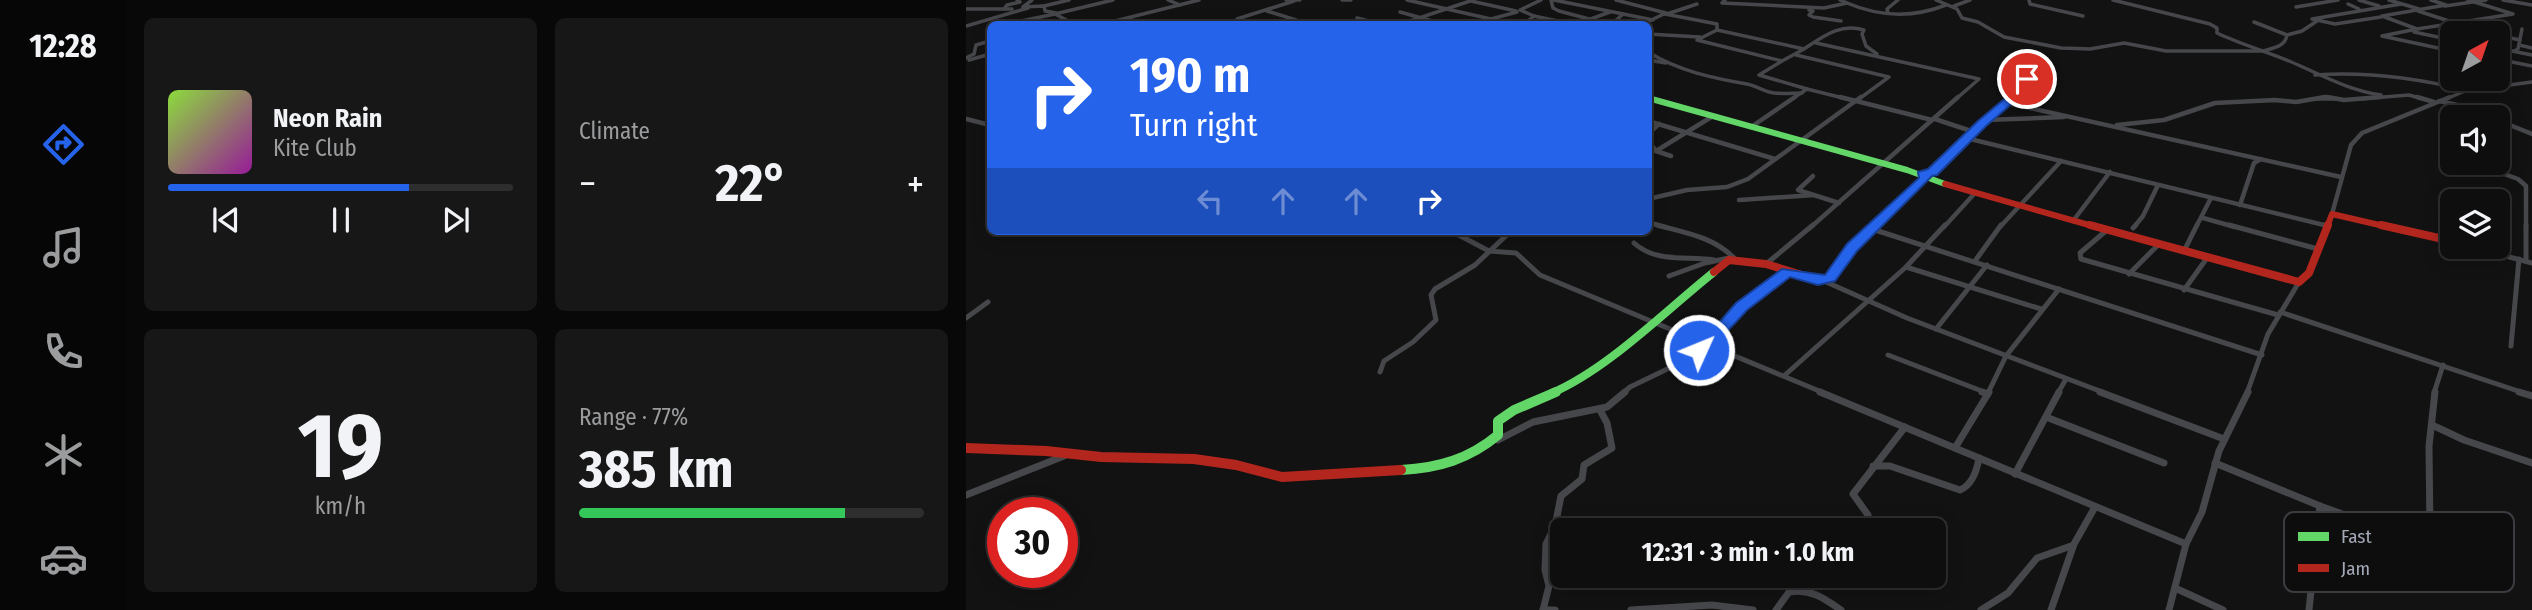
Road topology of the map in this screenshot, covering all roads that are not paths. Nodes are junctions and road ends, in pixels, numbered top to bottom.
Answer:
1 (1017, 0) edge
2 (1032, 0) edge
3 (1069, 0) edge
4 (1113, 0) edge
5 (1168, 0) edge
6 (1199, 0) edge
7 (1286, 0) edge
8 (1300, 0) edge
9 (1342, 0) edge
10 (1351, 0) edge
11 (1407, 0) edge
12 (1471, 0) edge
13 (1541, 0) edge
14 (1553, 0) edge
15 (1616, 0) edge
16 (1725, 0) edge
17 (1840, 0) edge
18 (1898, 0) edge
19 (1936, 0) edge
20 (1970, 0) edge
21 (2029, 0) edge
22 (2113, 0) edge
23 (2338, 0) edge
24 (2359, 0) edge
25 (2389, 0) edge
26 (2431, 0) edge
27 (2468, 0) edge
28 (2486, 0) edge
29 (2503, 0) edge
30 (1294, 1) edge
31 (1642, 1) edge
32 (1801, 1) edge
33 (2475, 2) junction
34 (1634, 4) junction
35 (1697, 4) dead end
36 (1847, 4) junction
37 (2348, 4) dead end
38 (2401, 4) junction
39 (1180, 5) junction
40 (1946, 5) junction
41 (2532, 5) edge
42 (1044, 6) junction
43 (2445, 6) junction
44 (1799, 7) junction
45 (1952, 7) junction
46 (2296, 7) dead end
47 (2382, 7) junction
48 (1005, 8) junction
49 (1028, 8) junction
50 (1792, 8) junction
51 (966, 9) edge
52 (1019, 9) junction
53 (1446, 10) junction
54 (2361, 10) junction
55 (2422, 10) junction
56 (1243, 11) dead end
57 (1262, 11) junction
58 (2416, 11) junction
59 (1400, 12) dead end
60 (1517, 12) junction
61 (1610, 12) junction
62 (1056, 13) junction
63 (1524, 13) junction
64 (1888, 13) junction
65 (1666, 14) junction
66 (1623, 15) junction
67 (1534, 16) junction
68 (2083, 16) dead end
69 (2382, 17) junction
70 (1421, 18) junction
71 (989, 19) junction
72 (1127, 19) junction
73 (1357, 19) dead end
74 (1296, 20) dead end
75 (1588, 20) junction
76 (1653, 20) joint
77 (1020, 21) edge
78 (1069, 21) edge
79 (1117, 21) edge
80 (1133, 21) edge
81 (1135, 21) edge
82 (1243, 21) edge
83 (1367, 21) edge
84 (1411, 21) edge
85 (1432, 21) edge
86 (1528, 21) edge
87 (1558, 21) edge
88 (1594, 21) edge
89 (1614, 21) edge
90 (1841, 21) dead end
91 (2317, 21) junction
92 (2448, 21) edge
93 (2468, 21) edge
94 (2254, 22) dead end
95 (966, 26) edge
96 (2440, 26) edge
97 (2417, 29) junction
98 (2522, 29) dead end
99 (1717, 30) junction
100 (2409, 31) junction
101 (1652, 35) edge
102 (2287, 35) junction
103 (1701, 37) junction
104 (2440, 37) edge
105 (2510, 38) edge
106 (2520, 40) junction
107 (987, 41) edge
108 (1816, 43) junction
109 (2519, 45) junction
110 (974, 47) junction
111 (2532, 48) edge
112 (1805, 49) junction
113 (2440, 49) edge
114 (968, 50) edge
115 (2263, 51) junction
116 (2512, 51) joint
117 (1652, 54) edge
118 (987, 55) edge
119 (1796, 55) junction
120 (2532, 55) edge
121 (1880, 56) junction
122 (966, 60) edge
123 (1782, 61) junction
124 (2510, 62) edge
125 (1652, 63) edge
126 (1666, 63) junction
127 (2532, 66) edge
128 (2315, 75) junction
129 (2027, 79) dead end
130 (2532, 82) edge
131 (2440, 83) edge
132 (2510, 85) edge
133 (1807, 89) junction
134 (2466, 91) edge
135 (1802, 93) junction
136 (2394, 96) junction
137 (1652, 99) edge
138 (1857, 101) junction
139 (2436, 101) junction
140 (2007, 103) junction
141 (2455, 105) edge
142 (1713, 116) junction
143 (2068, 116) junction
144 (966, 119) edge
145 (1933, 120) junction
146 (1986, 120) junction
147 (1652, 122) edge
148 (987, 124) edge
149 (1659, 124) junction
150 (2510, 124) edge
151 (2107, 125) junction
152 (1751, 127) junction
153 (1652, 130) edge
154 (1687, 132) junction
155 (1971, 134) junction
156 (2532, 134) edge
157 (1966, 138) junction
158 (1801, 140) junction
159 (1652, 146) edge
160 (1656, 151) junction
161 (1671, 156) dead end
162 (1775, 159) junction
163 (2262, 159) junction
164 (2062, 161) junction
165 (1884, 163) junction
166 (2110, 173) junction
167 (2507, 175) edge
168 (1814, 176) dead end
169 (1925, 176) junction
170 (2341, 177) junction
171 (2158, 185) junction
172 (1975, 192) junction
173 (1814, 195) junction
174 (1652, 198) edge
175 (2211, 198) junction
176 (1739, 200) dead end
177 (1839, 203) junction
178 (2239, 205) junction
179 (2019, 206) junction
180 (2332, 214) junction
181 (2203, 218) junction
182 (2073, 221) junction
183 (1652, 223) edge
184 (2328, 226) junction
185 (2133, 228) dead end
186 (1872, 229) junction
187 (2107, 230) junction
188 (1459, 235) edge
189 (1506, 235) edge
190 (2440, 239) edge
191 (1634, 243) dead end
192 (2159, 244) junction
193 (1926, 247) junction
194 (2318, 249) junction
195 (1489, 251) junction
196 (2185, 251) junction
197 (2207, 258) junction
198 (1734, 259) junction
199 (1714, 260) junction
200 (1975, 261) junction
201 (2526, 261) edge
202 (1766, 264) junction
203 (1987, 265) junction
204 (1906, 267) junction
205 (1788, 272) junction
206 (2129, 274) junction
207 (1669, 276) dead end
208 (1823, 281) junction
209 (2299, 282) junction
210 (1969, 288) junction
211 (2059, 289) junction
212 (2184, 290) junction
213 (1871, 300) junction
214 (988, 302) dead end
215 (2041, 309) junction
216 (2279, 313) junction
217 (966, 318) edge
218 (1651, 320) junction
219 (1936, 329) junction
220 (1708, 345) junction
221 (2511, 346) dead end
222 (1888, 355) dead end
223 (2262, 355) junction
224 (2006, 356) junction
225 (2443, 365) junction
226 (1380, 372) dead end
227 (1785, 375) junction
228 (2066, 379) junction
229 (1988, 394) junction
230 (2532, 396) edge
231 (1600, 410) junction
232 (2046, 417) junction
233 (2432, 425) junction
234 (1905, 427) junction
235 (2224, 439) junction
236 (1490, 444) junction
237 (966, 448) edge
238 (1955, 448) junction
239 (1071, 454) junction
240 (1979, 458) junction
241 (2164, 463) dead end
242 (2215, 463) junction
243 (2532, 463) edge
244 (1873, 467) junction
245 (2015, 474) junction
246 (966, 495) edge
247 (2320, 506) junction
248 (2095, 507) junction
249 (2319, 512) edge
250 (2337, 512) edge
251 (2430, 512) edge
252 (1868, 518) edge
253 (2186, 544) junction
254 (2071, 546) junction
255 (2175, 588) junction
256 (2310, 592) edge
257 (1543, 610) edge
258 (1555, 610) edge
259 (1631, 610) edge
260 (1753, 610) edge
261 (1776, 610) edge
262 (1840, 610) edge
263 (1981, 610) edge
264 (2051, 610) edge
265 (2169, 610) edge
266 (2223, 610) edge
267 (2309, 610) edge

1 - 48 street
2 - 49 street
3 - 42 street
4 - 62 street
5 - 39 street
6 - 39 street
7 - 30 street
8 - 30 street
9 - 10 street
11 - 53 street
12 - 53 street
12 - 60 street
13 - 63 street
14 - 61 street
14 - 75 street
15 - 34 street
16 - 50 street
17 - 36 street
18 - 64 street
19 - 40 street
20 - 45 street
21 - 68 street
22 - 115 street
23 - 46 street
24 - 47 street
25 - 38 street
26 - 43 street
27 - 33 street
28 - 33 street
29 - 41 street
30 - 57 street
31 - 34 street
32 - 44 street
33 - 43 street
33 - 93 street
34 - 65 street
35 - 65 street
36 - 44 street
36 - 64 street
37 - 54 street
38 - 47 street
38 - 55 street
39 - 72 street
40 - 45 street
40 - 64 street
42 - 49 street
42 - 62 street
43 - 55 street
44 - 50 street
45 - 115 street
47 - 54 street
48 - 51 street
48 - 52 street
48 - 71 street
49 - 52 street
50 - 90 street
52 - 71 street
53 - 60 street
53 - 70 street
54 - 69 street
54 - 91 street
55 - 58 street
56 - 57 street
57 - 74 street
57 - 82 street
58 - 69 street
58 - 92 street
59 - 70 street
60 - 63 street
61 - 66 street
61 - 75 street
62 - 77 street
62 - 78 street
63 - 67 street
65 - 76 street
65 - 99 street
66 - 76 street
66 - 89 street
67 - 86 street
67 - 87 street
69 - 91 street
69 - 97 street
70 - 84 street
70 - 85 street
71 - 95 street
72 - 79 street
72 - 80 street
72 - 81 street
73 - 83 street
75 - 88 street
91 - 102 street
94 - 102 street
96 - 97 street
97 - 100 street
98 - 106 street
99 - 103 street
99 - 112 street
100 - 104 street
100 - 113 street
101 - 103 street
102 - 115 street
103 - 123 street
105 - 106 street
106 - 109 street
107 - 110 street
108 - 112 street
108 - 121 street
108 - 121 street
109 - 111 street
109 - 116 street
110 - 114 street
110 - 122 street
112 - 119 street
115 - 128 street
116 - 120 street
117 - 126 street
118 - 122 street
119 - 123 street
119 - 138 street
121 - 145 street
123 - 133 street
124 - 127 street
125 - 126 street
126 - 135 street
128 - 131 street
128 - 136 street
129 - 140 street
130 - 132 street
133 - 135 street
133 - 138 street
134 - 139 street
135 - 152 street
136 - 139 street
136 - 151 street
137 - 142 street
138 - 145 street
138 - 158 street
139 - 141 street
139 - 170 street
140 - 143 street
140 - 146 street
142 - 152 street
142 - 154 street
143 - 146 street
143 - 151 street
144 - 148 street
145 - 155 street
145 - 165 street
146 - 155 street
147 - 149 street
149 - 153 street
149 - 154 street
150 - 156 street
151 - 163 street
152 - 158 street
154 - 160 street
154 - 162 street
155 - 157 street
157 - 164 street
157 - 169 street
158 - 162 street
158 - 165 street
159 - 160 street
160 - 161 street
162 - 174 street
163 - 170 street
163 - 178 street
164 - 166 street
164 - 179 street
165 - 169 street
165 - 177 street
166 - 171 street
166 - 182 street
167 - 201 street
168 - 173 street
169 - 172 street
169 - 186 street
170 - 180 street
171 - 175 street
171 - 185 street
172 - 179 street
172 - 193 street
173 - 176 street
173 - 177 street
175 - 178 street
175 - 181 street
177 - 202 street
178 - 184 street
179 - 182 street
179 - 200 street
180 - 184 street
180 - 190 street
181 - 194 street
181 - 196 street
182 - 187 street
183 - 198 street
184 - 194 street
186 - 193 street
186 - 208 street
187 - 192 street
187 - 206 street
188 - 195 street
189 - 195 street
191 - 199 street
192 - 196 street
192 - 206 street
193 - 200 street
193 - 204 street
194 - 209 street
195 - 218 street
195 - 226 street
196 - 197 street
197 - 209 street
197 - 212 street
198 - 199 street
198 - 202 street
198 - 218 street
199 - 207 street
200 - 203 street
201 - 221 street
202 - 205 street
203 - 210 street
203 - 211 street
204 - 210 street
204 - 213 street
205 - 208 street
205 - 220 street
206 - 212 street
208 - 213 street
209 - 216 street
210 - 215 street
210 - 219 street
211 - 215 street
211 - 223 street
212 - 216 street
213 - 219 street
213 - 227 street
214 - 217 street
215 - 224 street
216 - 223 street
216 - 225 street
218 - 220 street
218 - 236 street
219 - 224 street
220 - 227 street
220 - 231 street
222 - 229 street
223 - 235 street
224 - 228 street
224 - 229 street
225 - 230 street
225 - 233 street
227 - 234 street
228 - 232 street
228 - 235 street
229 - 238 street
231 - 236 street
231 - 257 street
232 - 241 street
232 - 245 street
233 - 243 street
233 - 251 street
234 - 238 street
234 - 244 street
235 - 242 street
236 - 239 street
237 - 239 street
238 - 240 street
239 - 246 street
240 - 244 street
240 - 245 street
242 - 247 street
242 - 253 street
244 - 252 street
245 - 248 street
247 - 249 street
247 - 250 street
248 - 253 street
248 - 254 street
253 - 255 street
254 - 263 street
254 - 264 street
255 - 265 street
255 - 266 street
256 - 267 street
257 - 258 street
259 - 260 street
261 - 262 street

